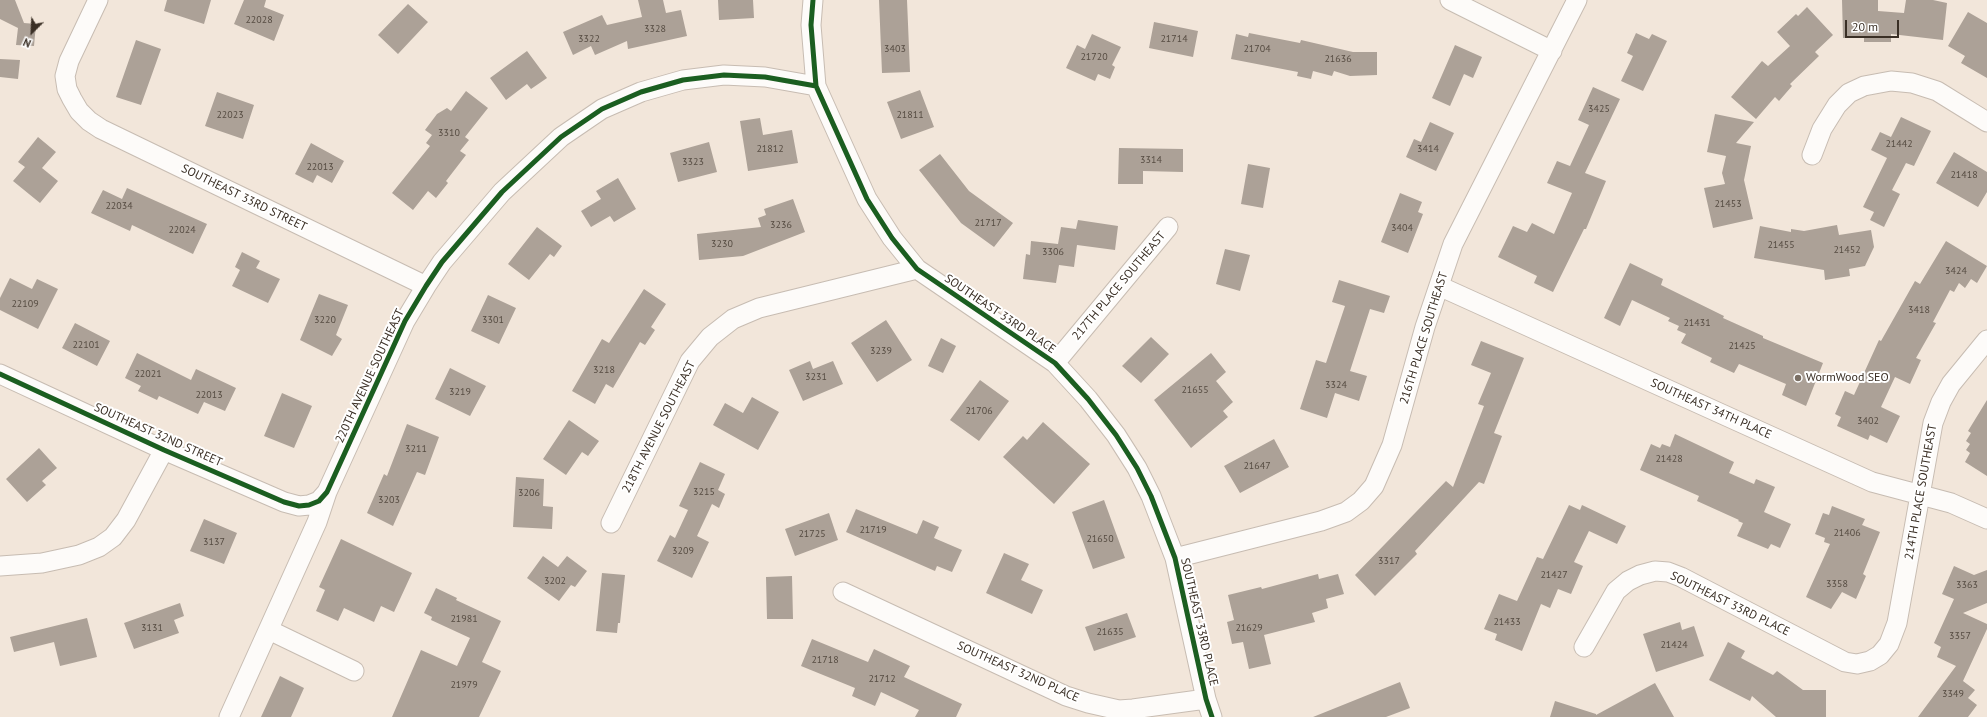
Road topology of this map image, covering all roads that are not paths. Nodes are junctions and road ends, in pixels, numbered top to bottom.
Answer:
1 (98, 0) edge
2 (813, 0) edge
3 (1450, 0) edge
4 (1576, 0) edge
5 (1552, 51) junction
6 (816, 86) junction
7 (1987, 122) edge
8 (1812, 156) dead end
9 (1168, 227) dead end
10 (917, 269) junction
11 (426, 286) junction
12 (1439, 286) junction
13 (1987, 340) edge
14 (1055, 363) junction
15 (0, 374) edge
16 (164, 450) junction
17 (327, 492) junction
18 (1921, 495) junction
19 (309, 505) joint
20 (1987, 519) edge
21 (611, 523) dead end
22 (1174, 558) junction
23 (0, 566) edge
24 (843, 592) dead end
25 (269, 630) junction
26 (1584, 647) dead end
27 (1880, 655) joint
28 (354, 671) dead end
29 (1206, 698) junction
30 (229, 717) edge
31 (1212, 717) edge

1 - 11 street, SOUTHEAST 33RD STREET
2 - 6 street
3 - 5 street
4 - 5 street, 216TH PLACE SOUTHEAST
5 - 12 street, 216TH PLACE SOUTHEAST
6 - 10 street, SOUTHEAST 33RD PLACE
6 - 11 street, 220TH AVENUE SOUTHEAST
7 - 8 street
9 - 14 street, 217TH PLACE SOUTHEAST
10 - 14 street, SOUTHEAST 33RD PLACE
10 - 21 street, 218TH AVENUE SOUTHEAST
11 - 17 street, 220TH AVENUE SOUTHEAST
12 - 18 street, SOUTHEAST 34TH PLACE
12 - 22 street, 216TH PLACE SOUTHEAST
13 - 18 street, 214TH PLACE SOUTHEAST
14 - 22 street, SOUTHEAST 33RD PLACE
15 - 16 street, SOUTHEAST 32ND STREET
16 - 19 street, SOUTHEAST 32ND STREET
16 - 23 street
17 - 19 street, 220TH AVENUE SOUTHEAST
17 - 25 street, 220TH AVENUE SOUTHEAST
18 - 20 street, SOUTHEAST 34TH PLACE
18 - 27 street, 214TH PLACE SOUTHEAST
22 - 29 street, SOUTHEAST 33RD PLACE
24 - 29 street, SOUTHEAST 32ND PLACE
25 - 28 street
25 - 30 street, 220TH AVENUE SOUTHEAST
26 - 27 street, SOUTHEAST 33RD PLACE
29 - 31 street

